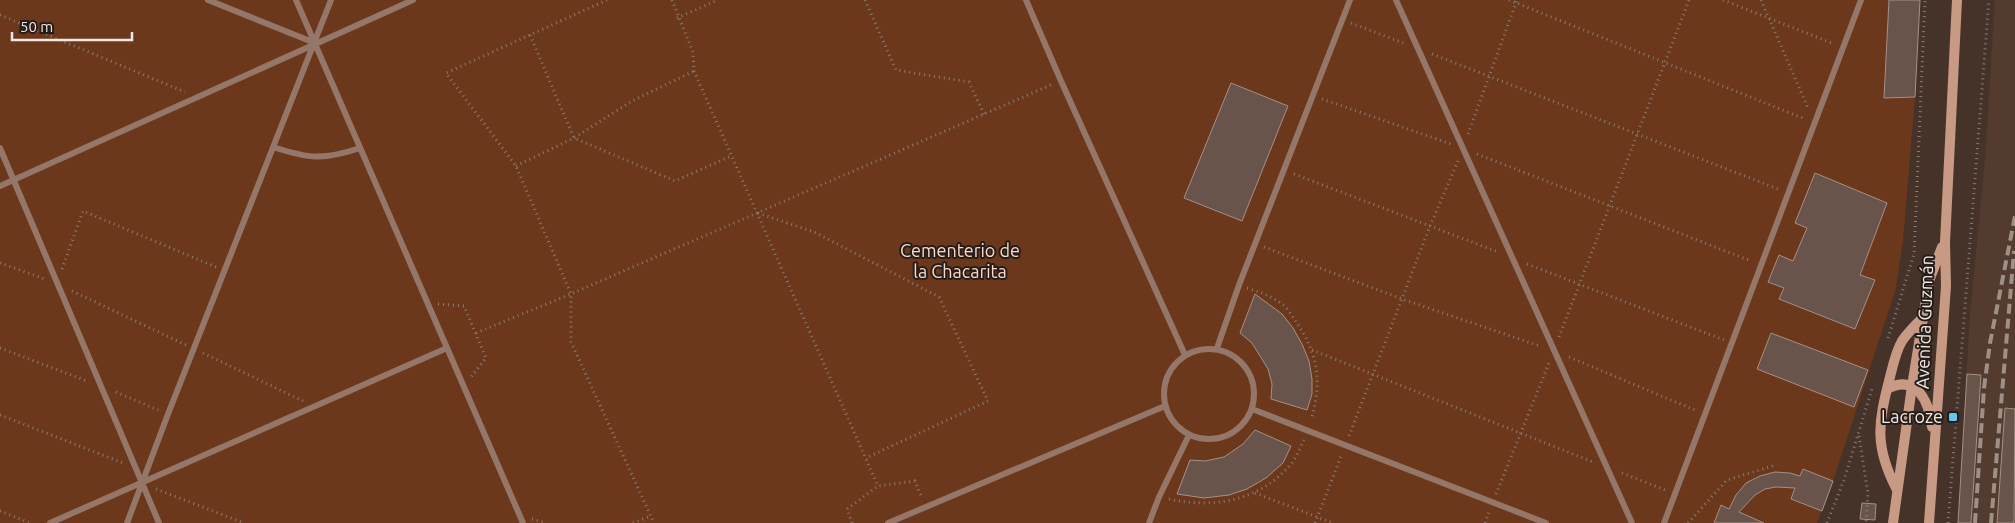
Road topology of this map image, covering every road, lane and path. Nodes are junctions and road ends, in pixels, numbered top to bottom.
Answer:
1 (208, 0) edge
2 (296, 0) edge
3 (331, 0) edge
4 (414, 0) edge
5 (607, 0) edge
6 (672, 0) edge
7 (718, 0) edge
8 (865, 0) edge
9 (1026, 0) edge
10 (1350, 0) edge
11 (1396, 0) edge
12 (1508, 0) edge
13 (1689, 0) edge
14 (1723, 0) edge
15 (1761, 0) edge
16 (1861, 0) edge
17 (1925, 0) edge
18 (1957, 0) edge
19 (1988, 0) edge
20 (1517, 2) edge
21 (0, 15) edge
22 (678, 18) junction
23 (1769, 18) junction
24 (1342, 20) junction
25 (530, 35) junction
26 (315, 43) junction
27 (1418, 48) junction
28 (1843, 48) junction
29 (1665, 63) junction
30 (694, 71) junction
31 (1488, 76) junction
32 (1061, 81) junction
33 (1313, 95) junction
34 (197, 97) junction
35 (984, 114) junction
36 (1815, 123) junction
37 (1637, 134) junction
38 (574, 138) junction
39 (273, 147) junction
40 (0, 148) edge
41 (360, 148) junction
42 (1463, 149) junction
43 (731, 156) junction
44 (516, 166) junction
45 (13, 180) junction
46 (0, 186) edge
47 (1788, 193) junction
48 (1608, 207) junction
49 (757, 213) junction
50 (1944, 242) junction
51 (1255, 244) junction
52 (0, 263) edge
53 (1761, 264) junction
54 (224, 270) junction
55 (57, 284) junction
56 (572, 294) junction
57 (1402, 299) junction
58 (428, 304) junction
59 (1924, 316) junction
60 (476, 333) junction
61 (1887, 342) dead end
62 (0, 348) edge
63 (194, 348) junction
64 (447, 348) junction
65 (1217, 348) junction
66 (1312, 350) dead end
67 (1554, 351) junction
68 (1185, 354) junction
69 (1373, 374) junction
70 (100, 386) junction
71 (1912, 386) junction
72 (464, 387) junction
73 (1873, 387) dead end
74 (1887, 389) junction
75 (1165, 406) junction
76 (315, 407) junction
77 (1252, 410) junction
78 (168, 414) junction
79 (1705, 414) junction
80 (0, 415) edge
81 (1520, 432) junction
82 (1858, 433) junction
83 (1189, 435) junction
84 (1345, 445) junction
85 (1934, 453) junction
86 (866, 458) junction
87 (1776, 465) dead end
88 (1606, 467) junction
89 (135, 468) junction
90 (141, 483) junction
91 (878, 486) junction
92 (1897, 490) junction
93 (1255, 493) dead end
94 (1675, 494) junction
95 (1493, 503) junction
96 (926, 506) junction
97 (0, 511) edge
98 (651, 516) junction
99 (1318, 517) junction
100 (30, 523) edge
101 (50, 523) edge
102 (127, 523) edge
103 (159, 523) edge
104 (244, 523) edge
105 (523, 523) edge
106 (633, 523) edge
107 (654, 523) edge
108 (852, 523) edge
109 (888, 523) edge
110 (1149, 523) edge
111 (1315, 523) edge
112 (1333, 523) edge
113 (1485, 523) edge
114 (1546, 523) edge
115 (1632, 523) edge
116 (1664, 523) edge
117 (1688, 523) edge
118 (1827, 523) edge
119 (1866, 523) edge
120 (1893, 523) edge
121 (1898, 523) edge
122 (1929, 523) edge
123 (1948, 523) edge

1 - 26 lane
2 - 26 lane
3 - 26 lane
4 - 26 lane
5 - 25 path
6 - 22 path
7 - 22 path
8 - 35 path
9 - 32 lane
10 - 24 lane
11 - 27 lane
12 - 20 path
13 - 29 path
14 - 23 path
15 - 23 path
16 - 28 lane
17 - 61 path
18 - 50 main road, Avenida Guzmán
19 - 123 path
20 - 29 path
20 - 31 path
21 - 34 path
22 - 30 path
23 - 28 path
23 - 36 path
24 - 27 path
24 - 33 lane
25 - 38 path
25 - 44 path
26 - 34 lane
26 - 39 lane
26 - 41 lane
27 - 31 path
27 - 42 lane
28 - 36 lane
29 - 36 path
29 - 37 path
30 - 38 path
30 - 43 path
31 - 37 path
31 - 42 path
32 - 35 path
32 - 68 lane
33 - 42 path
33 - 51 lane
34 - 45 lane
35 - 49 path
36 - 47 lane
37 - 47 path
37 - 48 path
38 - 43 path
38 - 44 path
39 - 41 lane
39 - 54 lane
40 - 45 lane
41 - 58 lane
42 - 48 path
42 - 57 path
42 - 67 lane
43 - 49 path
44 - 56 path
45 - 46 lane
45 - 55 lane
47 - 53 lane
48 - 53 path
48 - 67 path
49 - 56 path
49 - 86 path
49 - 86 path
50 - 59 main road, Avenida Guzmán
50 - 85 main road, Avenida Guzmán
51 - 57 path
51 - 65 lane
52 - 55 path
53 - 79 lane
54 - 55 path
54 - 63 lane
55 - 63 path
55 - 70 lane
56 - 60 path
56 - 98 path
57 - 67 path
57 - 69 path
58 - 60 path
58 - 64 lane
59 - 71 main road, Avenida Guzmán
59 - 74 main road
60 - 72 path
62 - 70 path
63 - 76 path
63 - 78 lane
64 - 72 lane
64 - 76 lane
65 - 68 lane
65 - 77 lane
66 - 69 path
67 - 79 path
67 - 81 path
67 - 88 lane
68 - 75 lane
69 - 81 path
69 - 84 path
70 - 78 path
70 - 89 lane
71 - 74 main road
71 - 85 main road
71 - 92 main road, Avenida Guzmán
72 - 105 lane
73 - 82 path
74 - 92 main road
75 - 83 lane
75 - 96 lane
76 - 90 lane
77 - 83 lane
77 - 84 lane
78 - 90 lane
79 - 94 lane
80 - 89 path
81 - 88 path
81 - 95 path
82 - 118 path
82 - 119 path
83 - 110 lane
84 - 95 lane
84 - 99 path
85 - 122 main road, Avenida Guzmán
86 - 91 path
87 - 117 path
88 - 94 path
88 - 115 lane
89 - 90 lane
90 - 101 lane
90 - 102 lane
90 - 103 lane
90 - 104 path
91 - 96 path
91 - 108 path
92 - 120 main road, Avenida Guzmán
92 - 121 lane
93 - 99 path
94 - 116 lane
95 - 113 path
95 - 114 lane
96 - 109 lane
97 - 100 path
98 - 106 path
98 - 107 path
99 - 111 path
99 - 112 path

